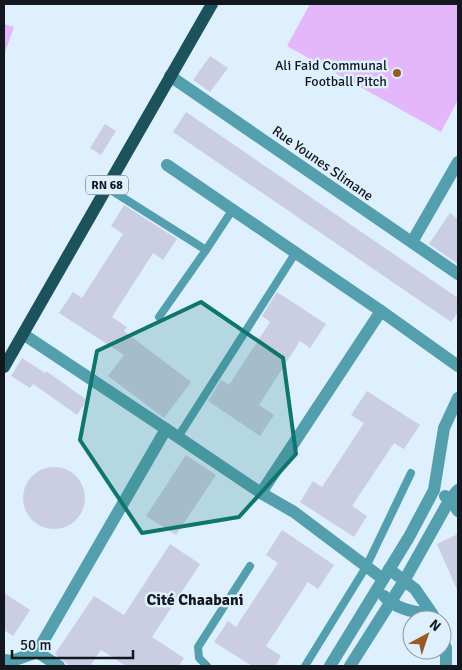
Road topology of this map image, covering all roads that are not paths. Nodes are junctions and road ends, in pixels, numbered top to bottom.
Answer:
1 (212, 4) edge
2 (170, 76) junction
3 (458, 162) edge
4 (167, 165) dead end
5 (106, 187) junction
6 (233, 209) junction
7 (412, 242) junction
8 (206, 250) junction
9 (296, 252) junction
10 (458, 274) edge
11 (381, 311) junction
12 (159, 317) dead end
13 (23, 334) junction
14 (458, 366) edge
15 (4, 367) edge
16 (458, 398) edge
17 (166, 429) junction
18 (178, 437) junction
19 (411, 473) dead end
20 (434, 490) junction
21 (261, 493) junction
22 (454, 494) edge
23 (458, 511) edge
24 (250, 566) dead end
25 (366, 567) junction
26 (383, 579) junction
27 (404, 581) junction
28 (389, 602) junction
29 (408, 610) edge
30 (428, 610) edge
31 (37, 652) junction
32 (10, 662) edge
33 (58, 666) edge
34 (207, 666) edge
35 (305, 666) edge
36 (330, 666) edge
37 (350, 666) edge

1 - 2 main road, RN 68
2 - 5 main road, RN 68
2 - 7 street, Rue Younes Slimane
3 - 7 street
4 - 6 street
5 - 8 lane
5 - 13 main road, RN 68
6 - 8 lane
6 - 9 street
7 - 10 street, Rue Younes Slimane
8 - 12 lane
9 - 11 street
9 - 18 lane
11 - 14 street
11 - 21 street
13 - 15 main road, RN 68
13 - 17 street
16 - 20 street
17 - 18 street
17 - 31 street
18 - 21 street
19 - 25 lane
20 - 22 street
20 - 26 street
21 - 25 street
22 - 23 street
22 - 27 street
24 - 34 lane
25 - 26 street
25 - 35 lane
26 - 27 street
26 - 28 street
26 - 36 street
27 - 28 street
27 - 30 street
28 - 29 street
28 - 37 street
31 - 32 street
31 - 33 street

